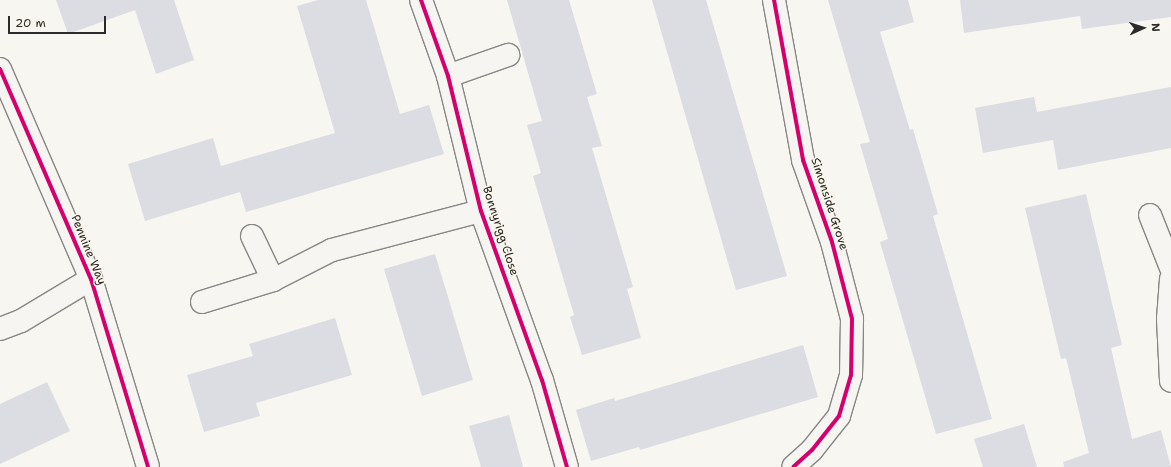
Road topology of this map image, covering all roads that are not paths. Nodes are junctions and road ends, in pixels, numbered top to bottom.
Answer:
1 (421, 0) edge
2 (774, 0) edge
3 (508, 55) dead end
4 (0, 69) edge
5 (448, 76) junction
6 (481, 211) junction
7 (1150, 215) dead end
8 (252, 236) dead end
9 (1171, 268) edge
10 (91, 279) junction
11 (1171, 279) edge
12 (273, 280) junction
13 (202, 302) dead end
14 (0, 328) edge
15 (1171, 381) edge
16 (148, 467) edge
17 (567, 467) edge
18 (793, 467) edge

1 - 5 street, Bonnyrigg Close
2 - 18 street, Simonside Grove
3 - 5 street
4 - 10 street, Pennine Way
5 - 6 street, Bonnyrigg Close
6 - 12 street, Bonnyrigg Close
6 - 17 street, Bonnyrigg Close
7 - 9 street
8 - 12 street
10 - 14 street
10 - 16 street, Pennine Way
11 - 15 street
12 - 13 street, Bonnyrigg Close

